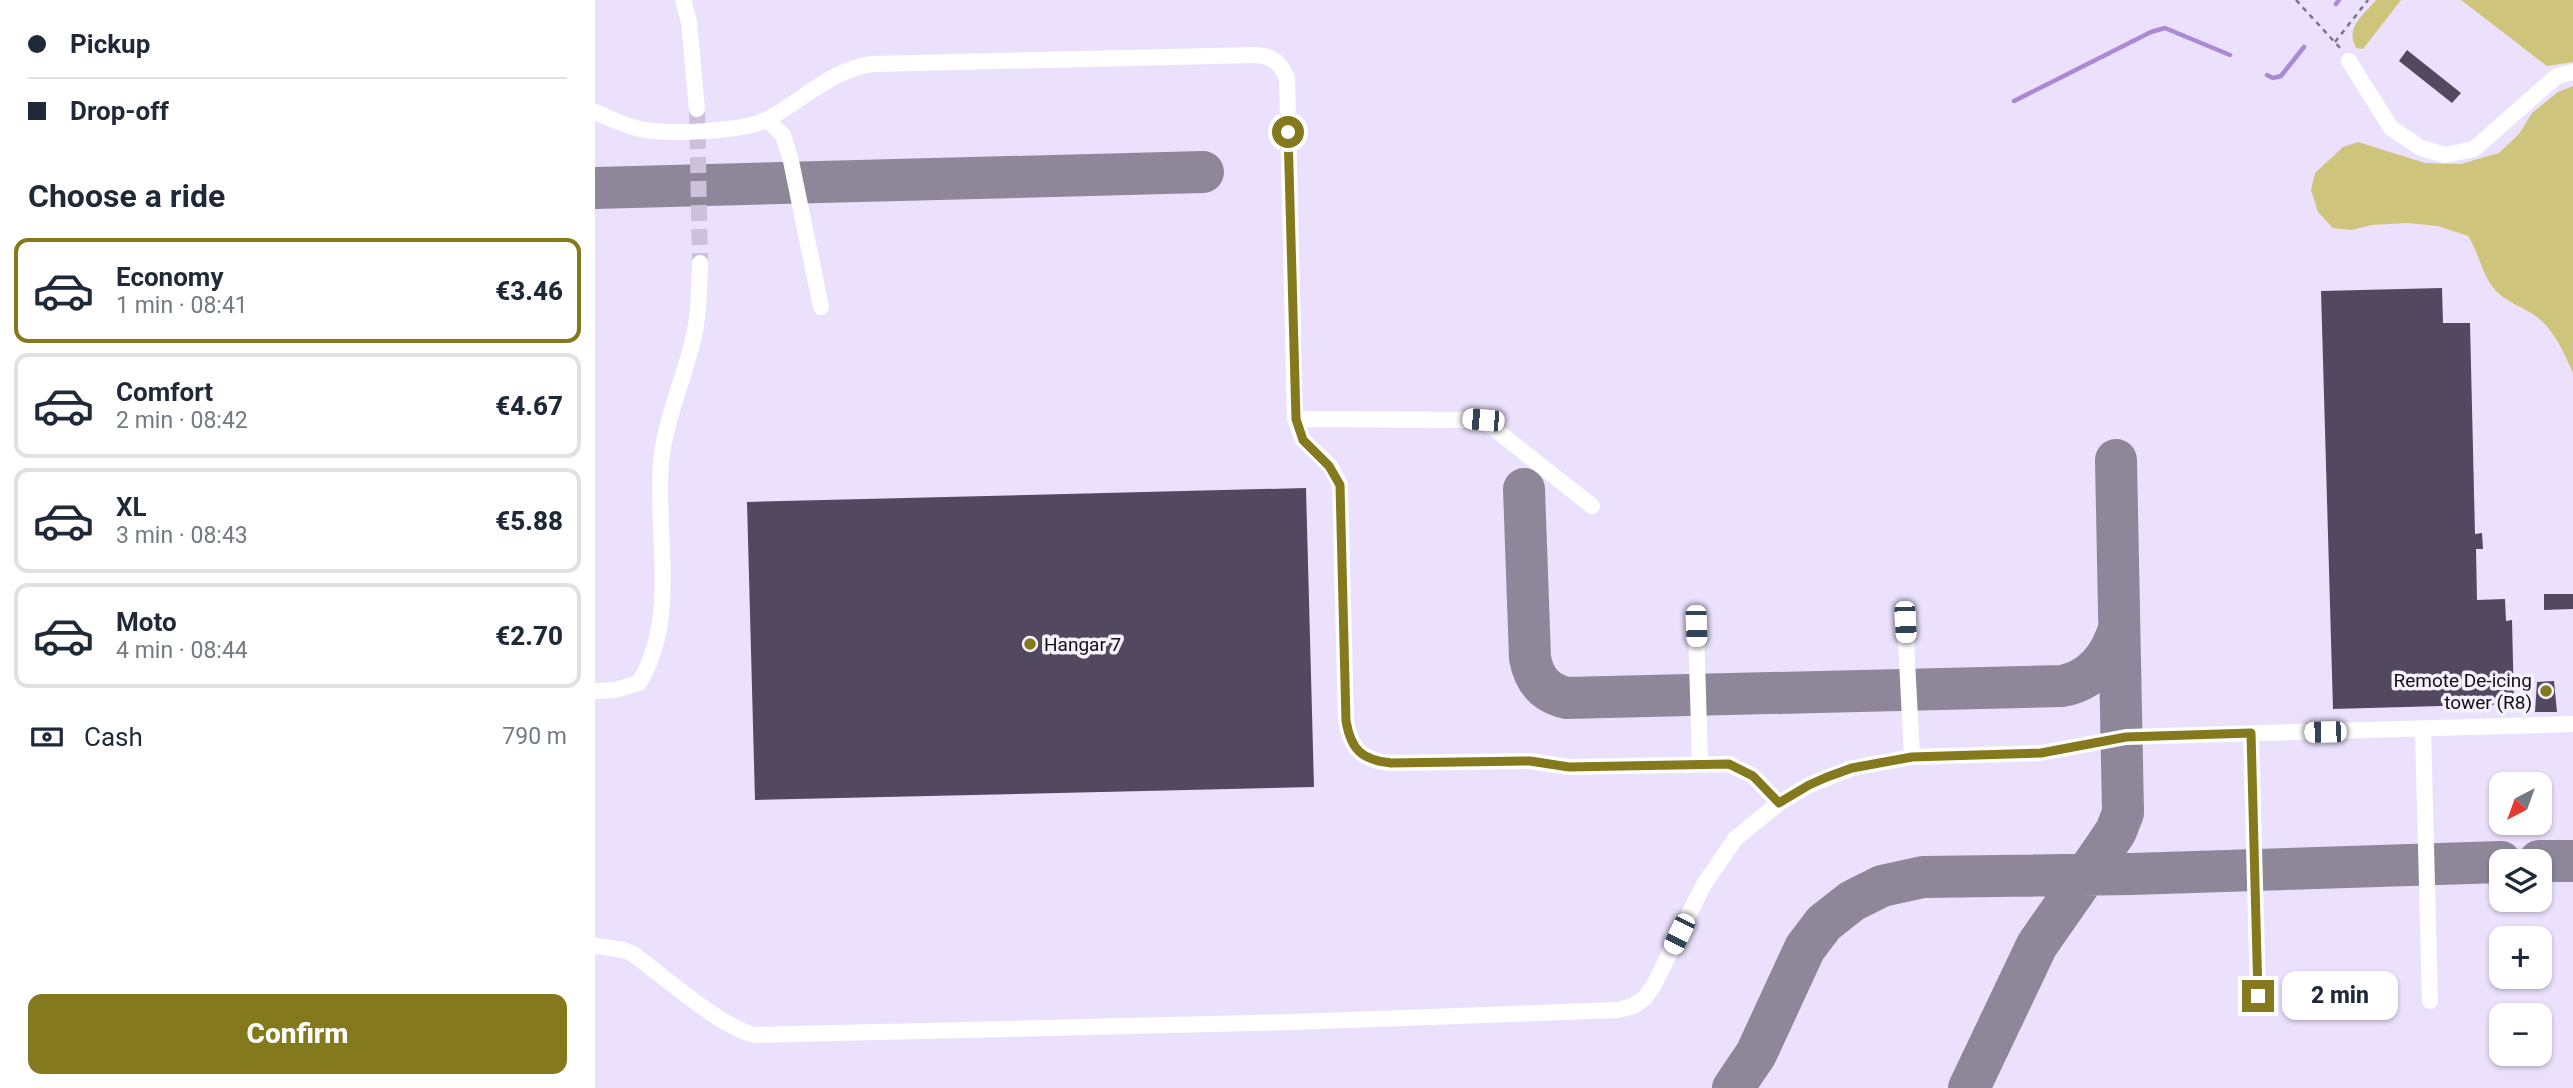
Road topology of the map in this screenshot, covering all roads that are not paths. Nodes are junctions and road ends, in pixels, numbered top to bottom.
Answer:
1 (683, 0) edge
2 (2349, 61) road end
3 (2573, 72) edge
4 (697, 109) tunnel mouth
5 (595, 112) edge
6 (767, 120) junction
7 (700, 263) tunnel mouth
8 (821, 307) dead end
9 (1296, 419) junction
10 (1592, 506) dead end
11 (1905, 622) dead end
12 (1696, 626) dead end
13 (595, 691) edge
14 (2573, 724) edge
15 (2423, 730) junction
16 (2251, 733) junction
17 (1912, 757) junction
18 (1700, 763) junction
19 (1779, 803) junction
20 (595, 946) edge
21 (2258, 996) dead end
22 (2430, 1001) dead end

1 - 4 lane
2 - 3 lane
5 - 6 lane
6 - 8 lane
6 - 9 lane
7 - 13 lane
9 - 10 lane
9 - 18 lane
11 - 17 lane
12 - 18 lane
14 - 15 lane
15 - 16 lane
15 - 22 lane
16 - 17 lane
16 - 21 lane
17 - 19 lane
18 - 19 lane
19 - 20 lane

